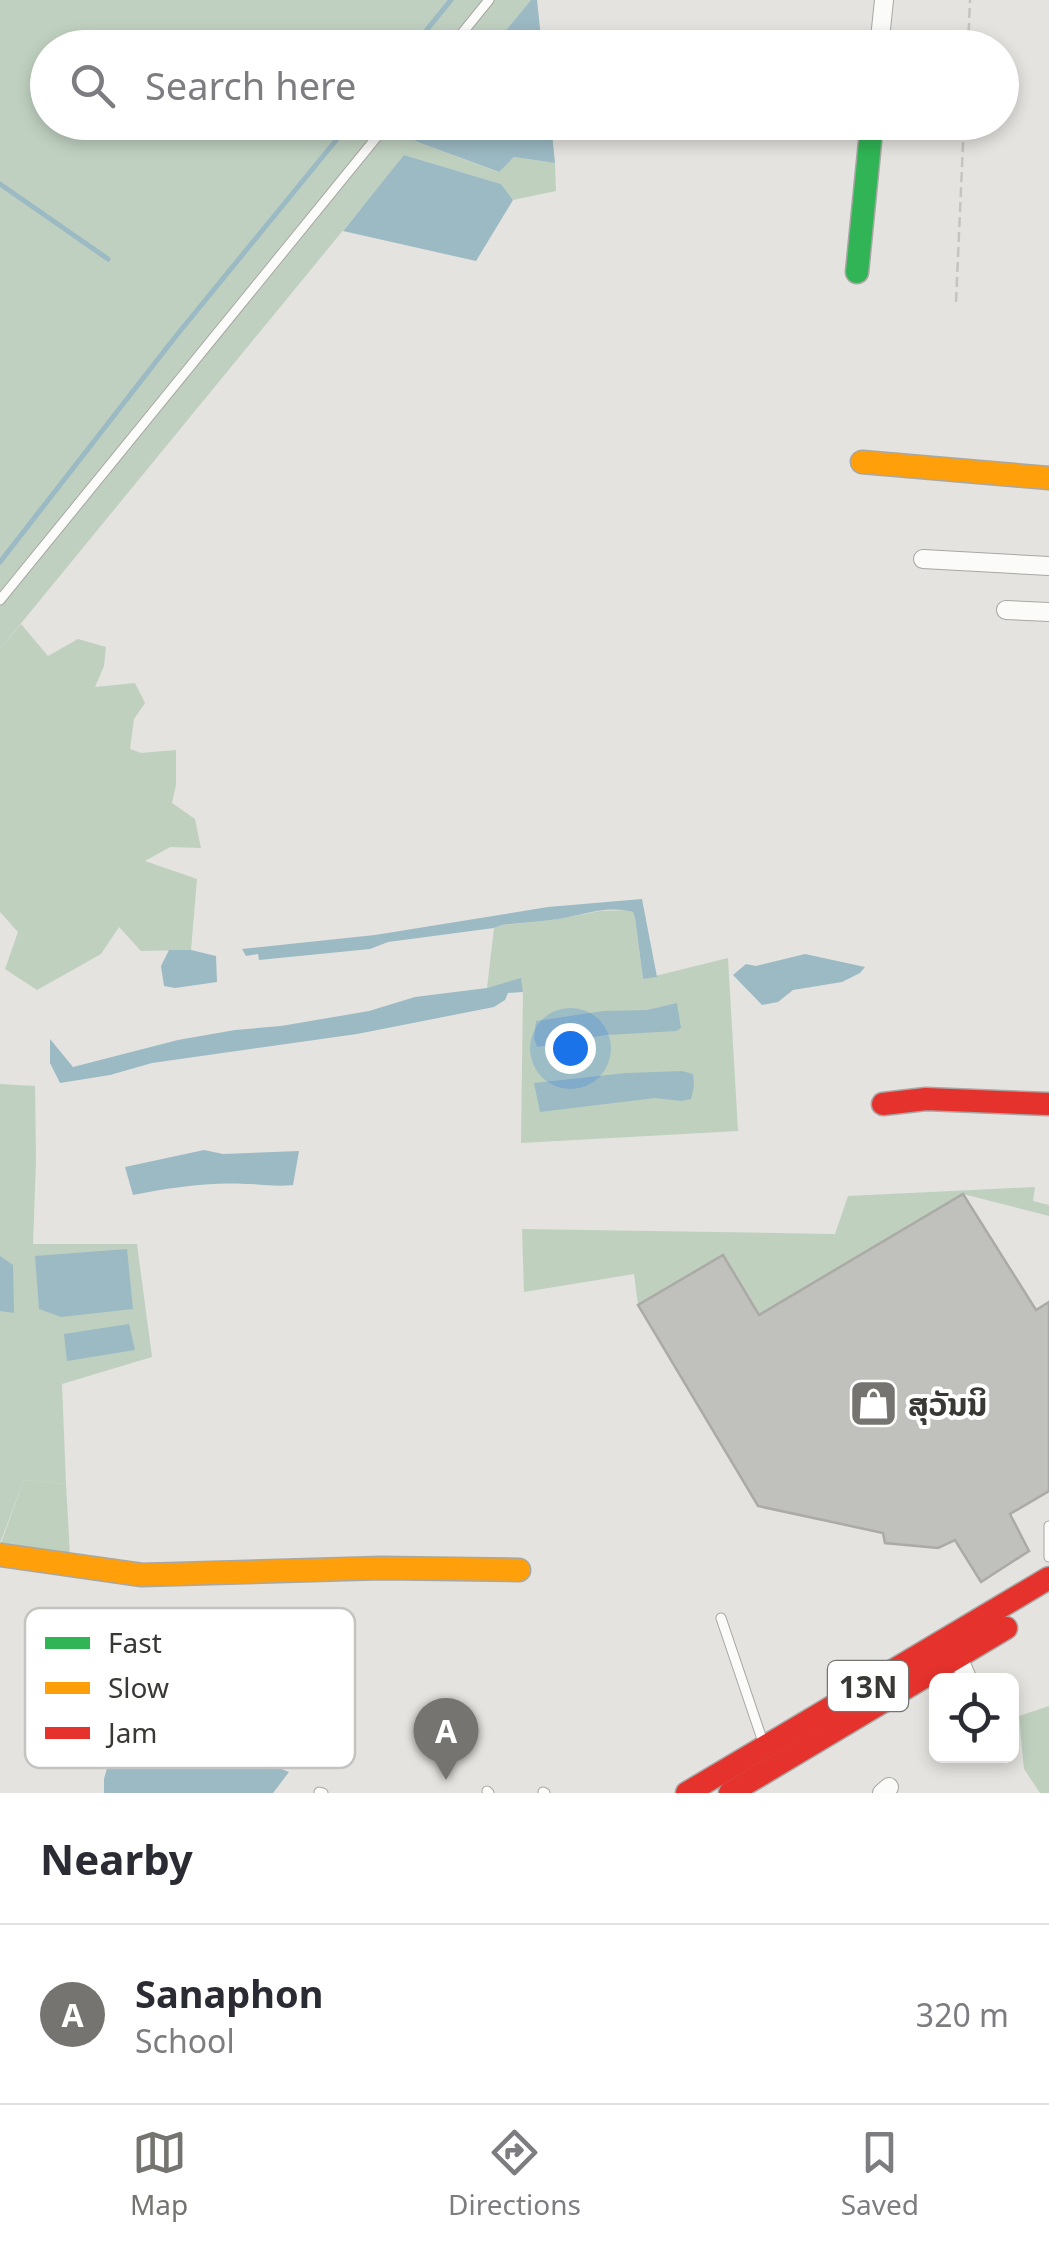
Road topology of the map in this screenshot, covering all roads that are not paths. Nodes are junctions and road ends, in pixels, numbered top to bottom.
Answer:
1 (489, 0) edge
2 (884, 0) edge
3 (465, 30) edge
4 (881, 30) edge
5 (374, 140) edge
6 (870, 140) edge
7 (857, 272) dead end
8 (862, 462) dead end
9 (1049, 478) edge
10 (923, 560) dead end
11 (1049, 566) edge
12 (0, 600) edge
13 (1006, 610) dead end
14 (1049, 612) edge
15 (883, 1104) dead end
16 (1049, 1104) edge
17 (1049, 1526) edge
18 (0, 1555) edge
19 (1049, 1557) edge
20 (519, 1570) dead end
21 (1049, 1578) edge
22 (1049, 1602) edge
23 (721, 1618) dead end
24 (958, 1656) junction
25 (965, 1673) edge
26 (765, 1746) junction
27 (687, 1793) edge
28 (730, 1793) edge

1 - 3 lane
2 - 4 street
5 - 12 lane
6 - 7 main road
8 - 9 main road
10 - 11 street
13 - 14 street
15 - 16 main road
17 - 19 lane
18 - 20 main road
21 - 26 main road, 13N
22 - 24 main road, 13N
23 - 26 lane
24 - 25 street
24 - 28 main road, 13N
26 - 27 main road, 13N

